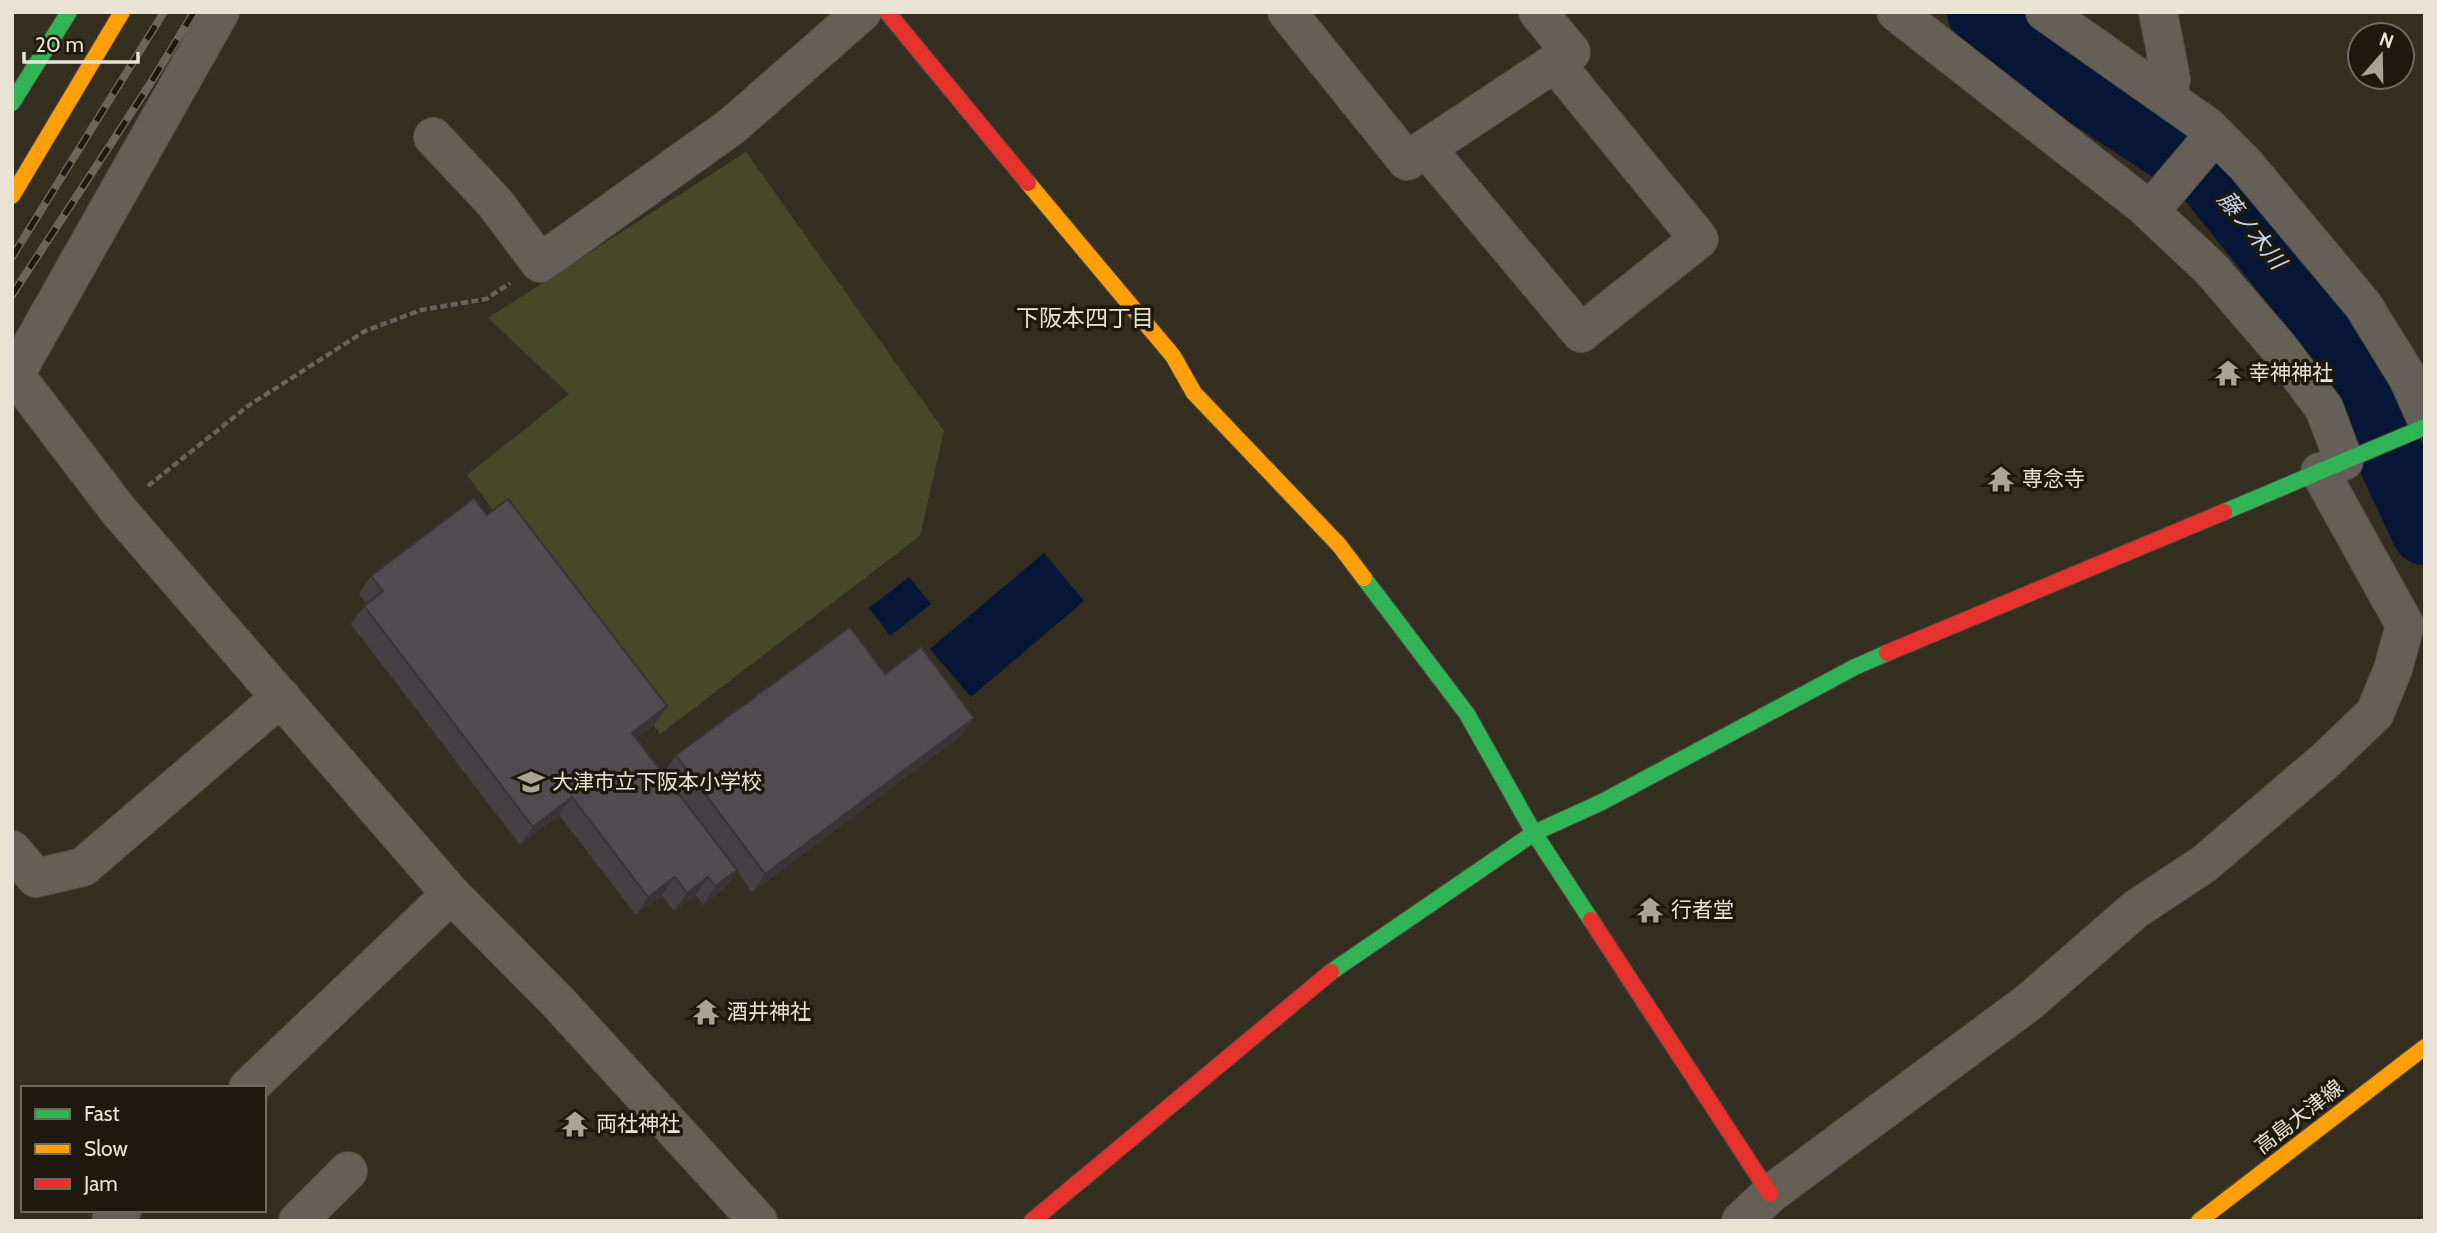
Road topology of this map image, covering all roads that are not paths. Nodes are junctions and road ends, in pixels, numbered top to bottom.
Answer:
1 (68, 12) edge
2 (122, 12) edge
3 (220, 12) edge
4 (862, 12) edge
5 (887, 12) edge
6 (1287, 12) edge
7 (1538, 12) edge
8 (1896, 12) edge
9 (2045, 12) edge
10 (2158, 12) edge
11 (1555, 63) junction
12 (2168, 97) junction
13 (12, 103) edge
14 (2215, 134) junction
15 (433, 137) dead end
16 (1426, 148) junction
17 (12, 196) edge
18 (2150, 211) junction
19 (13, 375) edge
20 (2422, 424) edge
21 (2341, 462) junction
22 (281, 697) junction
23 (1534, 833) junction
24 (12, 850) edge
25 (451, 894) junction
26 (2425, 1047) edge
27 (250, 1086) edge
28 (348, 1171) dead end
29 (1770, 1194) junction
30 (298, 1221) edge
31 (758, 1221) edge
32 (1032, 1221) edge
33 (1741, 1221) edge
34 (2199, 1221) edge

1 - 13 main road
2 - 17 main road
3 - 19 street
4 - 15 street
5 - 23 main road
6 - 16 street
7 - 11 street
8 - 18 street
9 - 12 street
10 - 12 street
11 - 16 street
11 - 16 street
12 - 14 street
14 - 18 street
14 - 20 street
18 - 21 street
19 - 22 street
20 - 21 main road
21 - 23 main road
21 - 29 street
22 - 24 street
22 - 25 street
23 - 29 main road
23 - 32 main road
25 - 27 street
25 - 31 street
26 - 34 main road, 高島大津線
28 - 30 street
29 - 33 street

